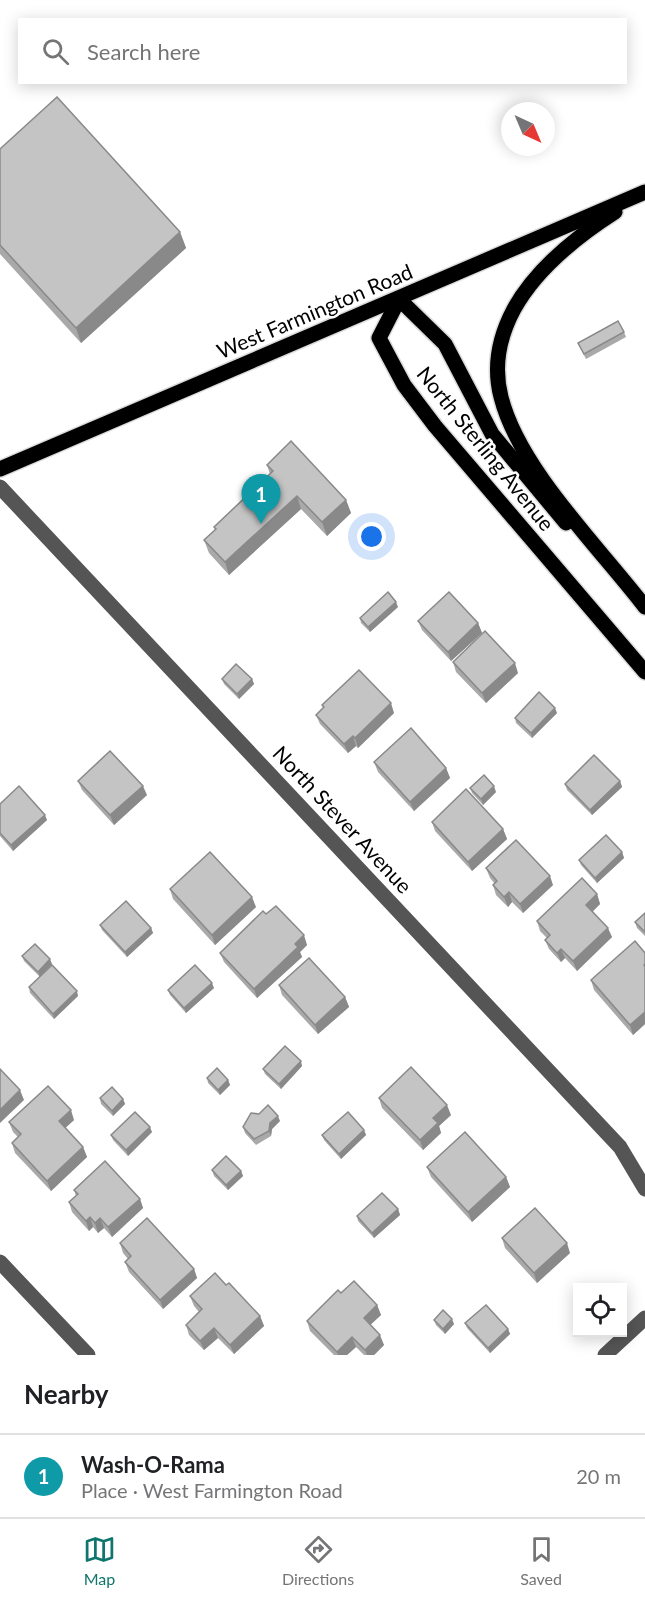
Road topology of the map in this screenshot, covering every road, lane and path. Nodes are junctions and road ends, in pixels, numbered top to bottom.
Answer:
1 (645, 193) edge
2 (399, 299) junction
3 (0, 469) edge
4 (0, 486) edge
5 (645, 609) edge
6 (645, 672) edge
7 (645, 1189) edge
8 (0, 1262) edge
9 (645, 1318) edge
10 (88, 1355) edge
11 (604, 1355) edge

1 - 2 main road, West Farmington Road
1 - 5 main road
2 - 3 main road, West Farmington Road
2 - 5 main road, North Sterling Avenue
2 - 6 main road, North Sterling Avenue
4 - 7 street, North Stever Avenue
8 - 10 street
9 - 11 street

